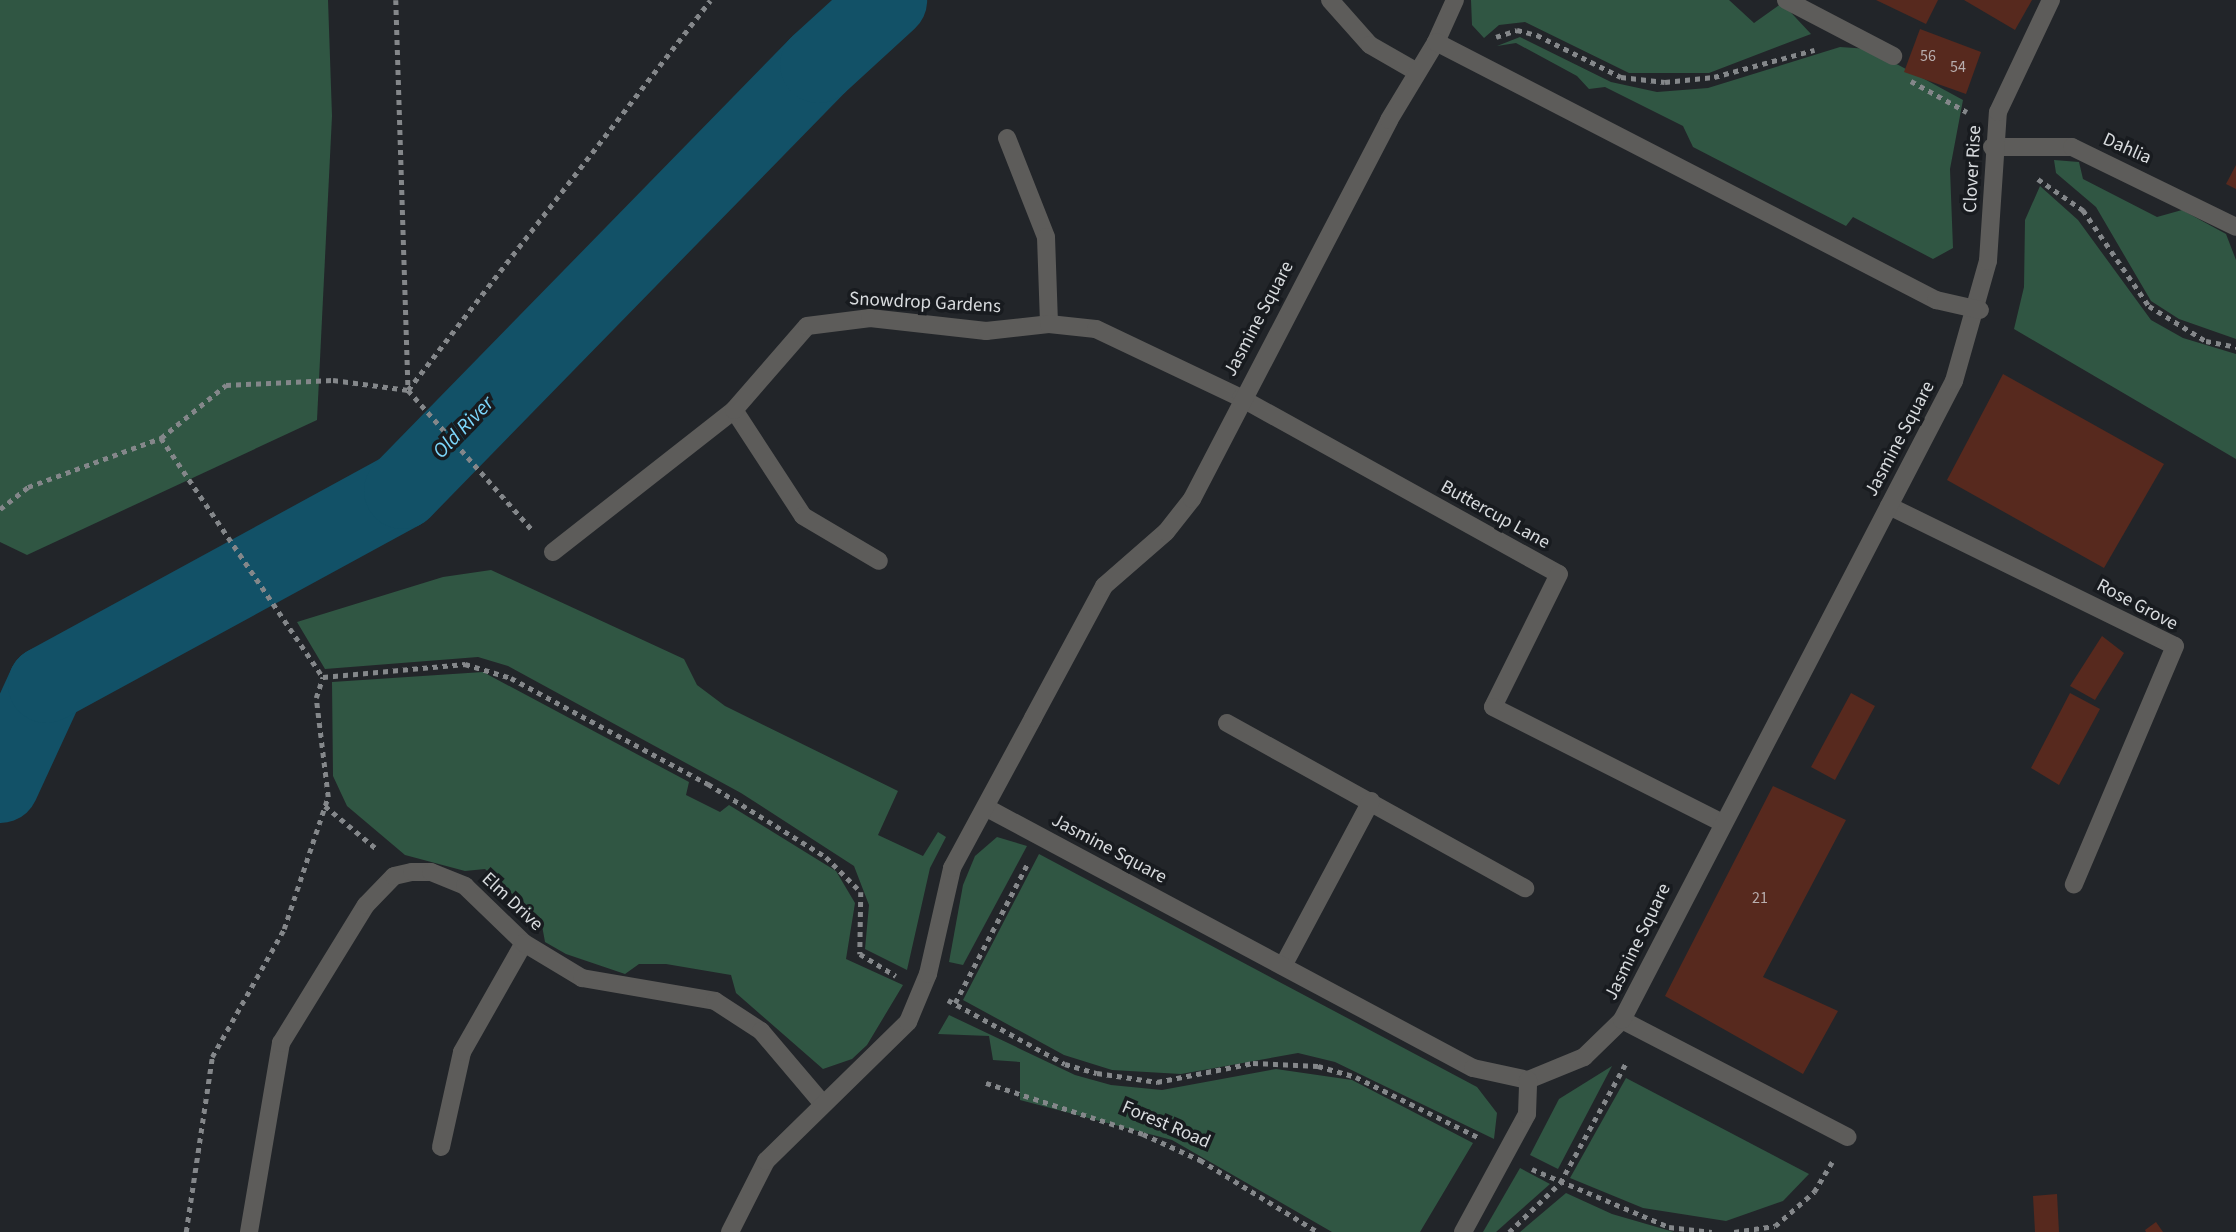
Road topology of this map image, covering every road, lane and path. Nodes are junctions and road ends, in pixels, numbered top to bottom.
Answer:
1 (396, 0) edge
2 (710, 0) edge
3 (1330, 0) edge
4 (1455, 0) edge
5 (1786, 0) edge
6 (2051, 0) edge
7 (1856, 37) junction
8 (1436, 41) junction
9 (1893, 56) dead end
10 (1472, 59) junction
11 (1417, 72) junction
12 (1900, 75) dead end
13 (1995, 128) junction
14 (1007, 138) dead end
15 (1992, 147) junction
16 (2034, 176) dead end
17 (2236, 227) edge
18 (1979, 310) junction
19 (1049, 324) junction
20 (2236, 347) edge
21 (408, 390) junction
22 (1241, 398) junction
23 (734, 410) junction
24 (160, 438) junction
25 (1889, 506) junction
26 (0, 509) edge
27 (518, 516) dead end
28 (553, 552) dead end
29 (879, 561) dead end
30 (323, 677) junction
31 (1227, 723) dead end
32 (1371, 801) junction
33 (325, 806) junction
34 (987, 808) junction
35 (1721, 822) junction
36 (1042, 838) junction
37 (404, 874) junction
38 (2074, 884) dead end
39 (1525, 888) dead end
40 (524, 943) junction
41 (1283, 965) junction
42 (922, 991) junction
43 (955, 1003) junction
44 (1622, 1020) junction
45 (1642, 1031) junction
46 (1528, 1080) junction
47 (986, 1083) dead end
48 (822, 1103) junction
49 (1848, 1137) joint
50 (441, 1147) dead end
51 (1507, 1156) junction
52 (1560, 1183) junction
53 (1776, 1229) edge
54 (186, 1232) edge
55 (249, 1232) edge
56 (730, 1232) edge
57 (1318, 1232) edge
58 (1464, 1232) edge
59 (1509, 1232) edge
60 (1712, 1232) edge
61 (1734, 1232) edge

1 - 21 path
2 - 21 path
3 - 11 street
4 - 8 street, Jasmine Square
5 - 7 street
6 - 13 street, Clover Rise
7 - 9 street
7 - 10 path
8 - 10 street
8 - 11 street, Jasmine Square
10 - 18 street
11 - 22 street, Jasmine Square
12 - 13 path
13 - 15 street, Clover Rise
14 - 19 street
15 - 17 street, Dahlia
15 - 18 street, Clover Rise
16 - 20 path
18 - 25 street, Jasmine Square
19 - 22 street, Snowdrop Gardens
19 - 23 street, Snowdrop Gardens
21 - 24 path
21 - 27 path
22 - 34 street, Jasmine Square
22 - 35 street, Buttercup Lane
23 - 28 street, Snowdrop Gardens
23 - 29 street
24 - 26 path
24 - 30 path
25 - 35 street, Jasmine Square
25 - 38 street, Rose Grove
30 - 33 path
30 - 42 path
31 - 32 street
32 - 39 street
32 - 41 street
33 - 37 path
33 - 54 path
34 - 36 street, Jasmine Square
34 - 42 street
35 - 44 street, Jasmine Square
36 - 41 street, Jasmine Square
36 - 43 path
37 - 40 street, Elm Drive
37 - 55 street
40 - 48 street, Elm Drive
40 - 50 street
41 - 46 street, Jasmine Square
42 - 43 path
42 - 48 street
43 - 51 path
44 - 45 street
44 - 46 street, Jasmine Square
45 - 49 street
45 - 52 path
46 - 51 street
47 - 57 path, Forest Road
48 - 56 street
49 - 53 path
51 - 52 path
51 - 58 street
52 - 59 path
52 - 60 path
53 - 61 path

